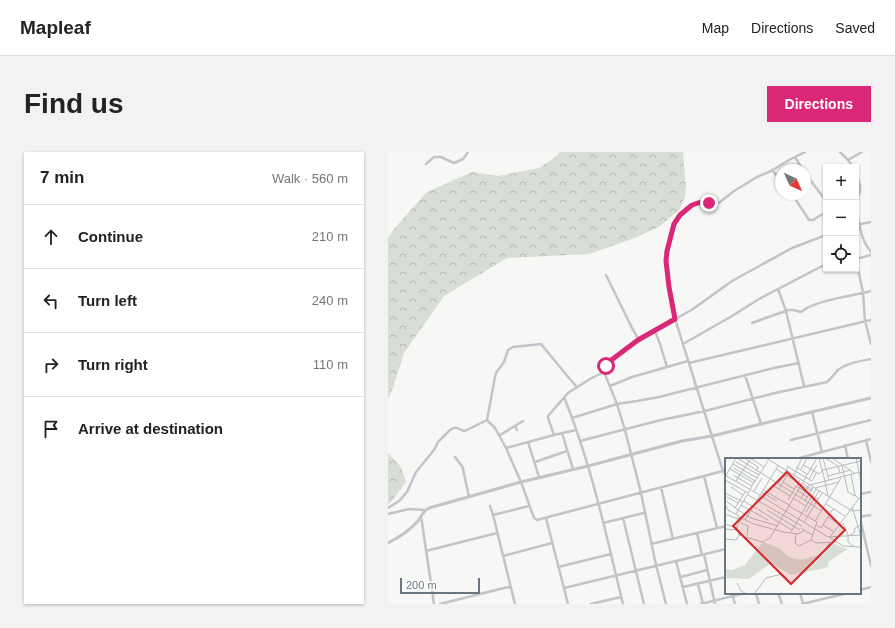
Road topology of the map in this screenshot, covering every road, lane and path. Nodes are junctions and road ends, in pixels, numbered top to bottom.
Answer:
1 (468, 152) edge
2 (805, 152) edge
3 (862, 152) edge
4 (841, 153) edge
5 (795, 157) junction
6 (848, 160) junction
7 (426, 164) dead end
8 (799, 164) edge
9 (851, 164) edge
10 (772, 170) junction
11 (775, 173) edge
12 (811, 181) edge
13 (796, 200) edge
14 (825, 200) edge
15 (823, 214) edge
16 (871, 222) edge
17 (859, 224) edge
18 (859, 229) edge
19 (823, 236) edge
20 (871, 252) edge
21 (871, 255) edge
22 (859, 258) edge
23 (823, 266) edge
24 (859, 272) edge
25 (606, 275) dead end
26 (778, 289) junction
27 (871, 291) edge
28 (863, 293) junction
29 (786, 311) junction
30 (675, 319) junction
31 (871, 320) edge
32 (865, 321) junction
33 (752, 323) dead end
34 (655, 331) junction
35 (792, 338) junction
36 (638, 340) junction
37 (683, 344) junction
38 (871, 344) edge
39 (871, 359) edge
40 (689, 362) junction
41 (799, 363) junction
42 (668, 367) junction
43 (604, 372) junction
44 (745, 375) junction
45 (610, 386) junction
46 (804, 386) junction
47 (577, 387) junction
48 (697, 388) junction
49 (564, 397) junction
50 (753, 398) junction
51 (871, 398) edge
52 (617, 404) junction
53 (705, 411) junction
54 (812, 412) junction
55 (572, 418) junction
56 (487, 420) junction
57 (871, 420) edge
58 (523, 421) dead end
59 (760, 424) junction
60 (515, 426) junction
61 (517, 430) dead end
62 (576, 430) junction
63 (625, 430) junction
64 (562, 433) junction
65 (817, 434) junction
66 (500, 435) junction
67 (554, 435) junction
68 (712, 436) junction
69 (871, 439) edge
70 (791, 440) dead end
71 (866, 440) junction
72 (528, 442) junction
73 (580, 442) junction
74 (845, 445) junction
75 (506, 448) junction
76 (567, 451) junction
77 (822, 452) junction
78 (631, 454) junction
79 (455, 457) dead end
80 (804, 458) edge
81 (848, 458) edge
82 (535, 462) junction
83 (871, 462) edge
84 (588, 466) junction
85 (573, 469) junction
86 (723, 471) junction
87 (725, 474) edge
88 (704, 476) junction
89 (539, 477) junction
90 (521, 482) junction
91 (661, 487) junction
92 (871, 492) edge
93 (641, 493) junction
94 (861, 494) edge
95 (469, 496) junction
96 (599, 504) junction
97 (490, 506) dead end
98 (529, 506) junction
99 (388, 508) edge
100 (424, 510) junction
101 (644, 513) junction
102 (388, 514) edge
103 (493, 515) junction
104 (871, 515) edge
105 (421, 516) junction
106 (546, 518) junction
107 (623, 518) junction
108 (861, 518) edge
109 (861, 522) edge
110 (604, 523) junction
111 (725, 526) edge
112 (717, 528) junction
113 (497, 533) junction
114 (697, 533) junction
115 (673, 539) junction
116 (388, 543) edge
117 (552, 543) junction
118 (651, 544) junction
119 (725, 549) edge
120 (426, 551) junction
121 (611, 554) junction
122 (703, 555) junction
123 (503, 556) junction
124 (676, 561) junction
125 (656, 566) junction
126 (871, 566) edge
127 (558, 567) junction
128 (636, 570) junction
129 (707, 570) junction
130 (616, 575) junction
131 (680, 577) junction
132 (725, 577) edge
133 (710, 581) junction
134 (698, 584) junction
135 (683, 587) junction
136 (871, 587) edge
137 (511, 588) junction
138 (564, 588) junction
139 (861, 590) edge
140 (756, 594) edge
141 (778, 594) edge
142 (800, 594) edge
143 (844, 594) edge
144 (733, 595) edge
145 (622, 597) junction
146 (715, 602) edge
147 (434, 604) edge
148 (440, 604) edge
149 (515, 604) edge
150 (568, 604) edge
151 (591, 604) edge
152 (623, 604) edge
153 (644, 604) edge
154 (666, 604) edge
155 (687, 604) edge
156 (702, 604) edge
157 (735, 604) edge
158 (759, 604) edge
159 (782, 604) edge
160 (802, 604) edge

1 - 7 street
2 - 5 street
3 - 6 street
4 - 6 street
5 - 8 street
5 - 10 street
6 - 9 street
10 - 11 street
10 - 30 street
12 - 14 street
13 - 15 street
16 - 17 street
18 - 20 street
19 - 30 street
21 - 22 street
23 - 26 street
24 - 28 street
25 - 36 street
26 - 29 street
26 - 37 street
27 - 28 street
28 - 29 street
28 - 32 street
29 - 33 street
29 - 35 street
30 - 34 street
30 - 37 street
31 - 32 street
32 - 35 street
32 - 38 street
34 - 36 street
34 - 42 street
35 - 40 street
35 - 41 street
36 - 43 street
37 - 40 street
39 - 46 street
40 - 42 street
40 - 48 street
41 - 44 street
41 - 46 street
42 - 45 street
43 - 45 street
43 - 47 street
44 - 48 street
44 - 50 street
45 - 52 street
46 - 50 street
47 - 49 street
47 - 56 street
48 - 52 street
48 - 53 street
49 - 55 street
49 - 67 street
50 - 53 street
50 - 59 street
51 - 54 street
52 - 55 street
52 - 63 street
53 - 63 street
53 - 68 street
54 - 59 street
54 - 65 street
55 - 62 street
56 - 66 street
56 - 99 street
57 - 65 street
58 - 60 street
59 - 68 street
60 - 61 street
60 - 66 street
62 - 64 street
62 - 73 street
63 - 73 street
63 - 78 street
64 - 67 street
64 - 76 street
65 - 70 street
65 - 77 street
66 - 75 street
67 - 72 street
68 - 78 street
68 - 86 street
69 - 71 street
71 - 74 street
71 - 83 street
72 - 75 street
72 - 82 street
73 - 84 street
74 - 77 street
74 - 81 street
75 - 90 street
76 - 82 street
76 - 85 street
77 - 80 street
78 - 84 street
78 - 93 street
79 - 95 street
82 - 89 street
84 - 85 street
84 - 96 street
85 - 89 street
86 - 87 street
86 - 88 street
88 - 91 street
88 - 112 street
89 - 90 street
90 - 95 street
90 - 98 street
91 - 93 street
91 - 115 street
92 - 94 street
93 - 96 street
93 - 101 street
95 - 100 street
96 - 106 street
96 - 110 street
97 - 103 street
98 - 103 street
98 - 106 street
100 - 102 street
100 - 105 street
101 - 107 street
101 - 118 street
103 - 113 street
104 - 108 street
105 - 116 street
105 - 120 street
106 - 117 street
107 - 110 street
107 - 128 street
109 - 126 street
110 - 121 street
111 - 112 street
112 - 114 street
113 - 120 street
113 - 123 street
114 - 115 street
114 - 122 street
115 - 118 street
117 - 123 street
117 - 127 street
118 - 125 street
119 - 122 street
120 - 147 street
121 - 127 street
121 - 130 street
122 - 124 street
122 - 129 street
123 - 137 street
124 - 125 street
124 - 131 street
125 - 128 street
125 - 154 street
127 - 138 street
128 - 130 street
128 - 153 street
129 - 131 street
129 - 133 street
130 - 138 street
130 - 145 street
131 - 135 street
132 - 133 street
133 - 134 street
133 - 146 street
134 - 135 street
134 - 156 street
135 - 155 street
136 - 139 street
137 - 148 street
137 - 149 street
138 - 150 street
140 - 158 street
141 - 159 street
142 - 160 street
143 - 160 street
144 - 146 street
144 - 157 street
145 - 151 street
145 - 152 street
146 - 156 street

